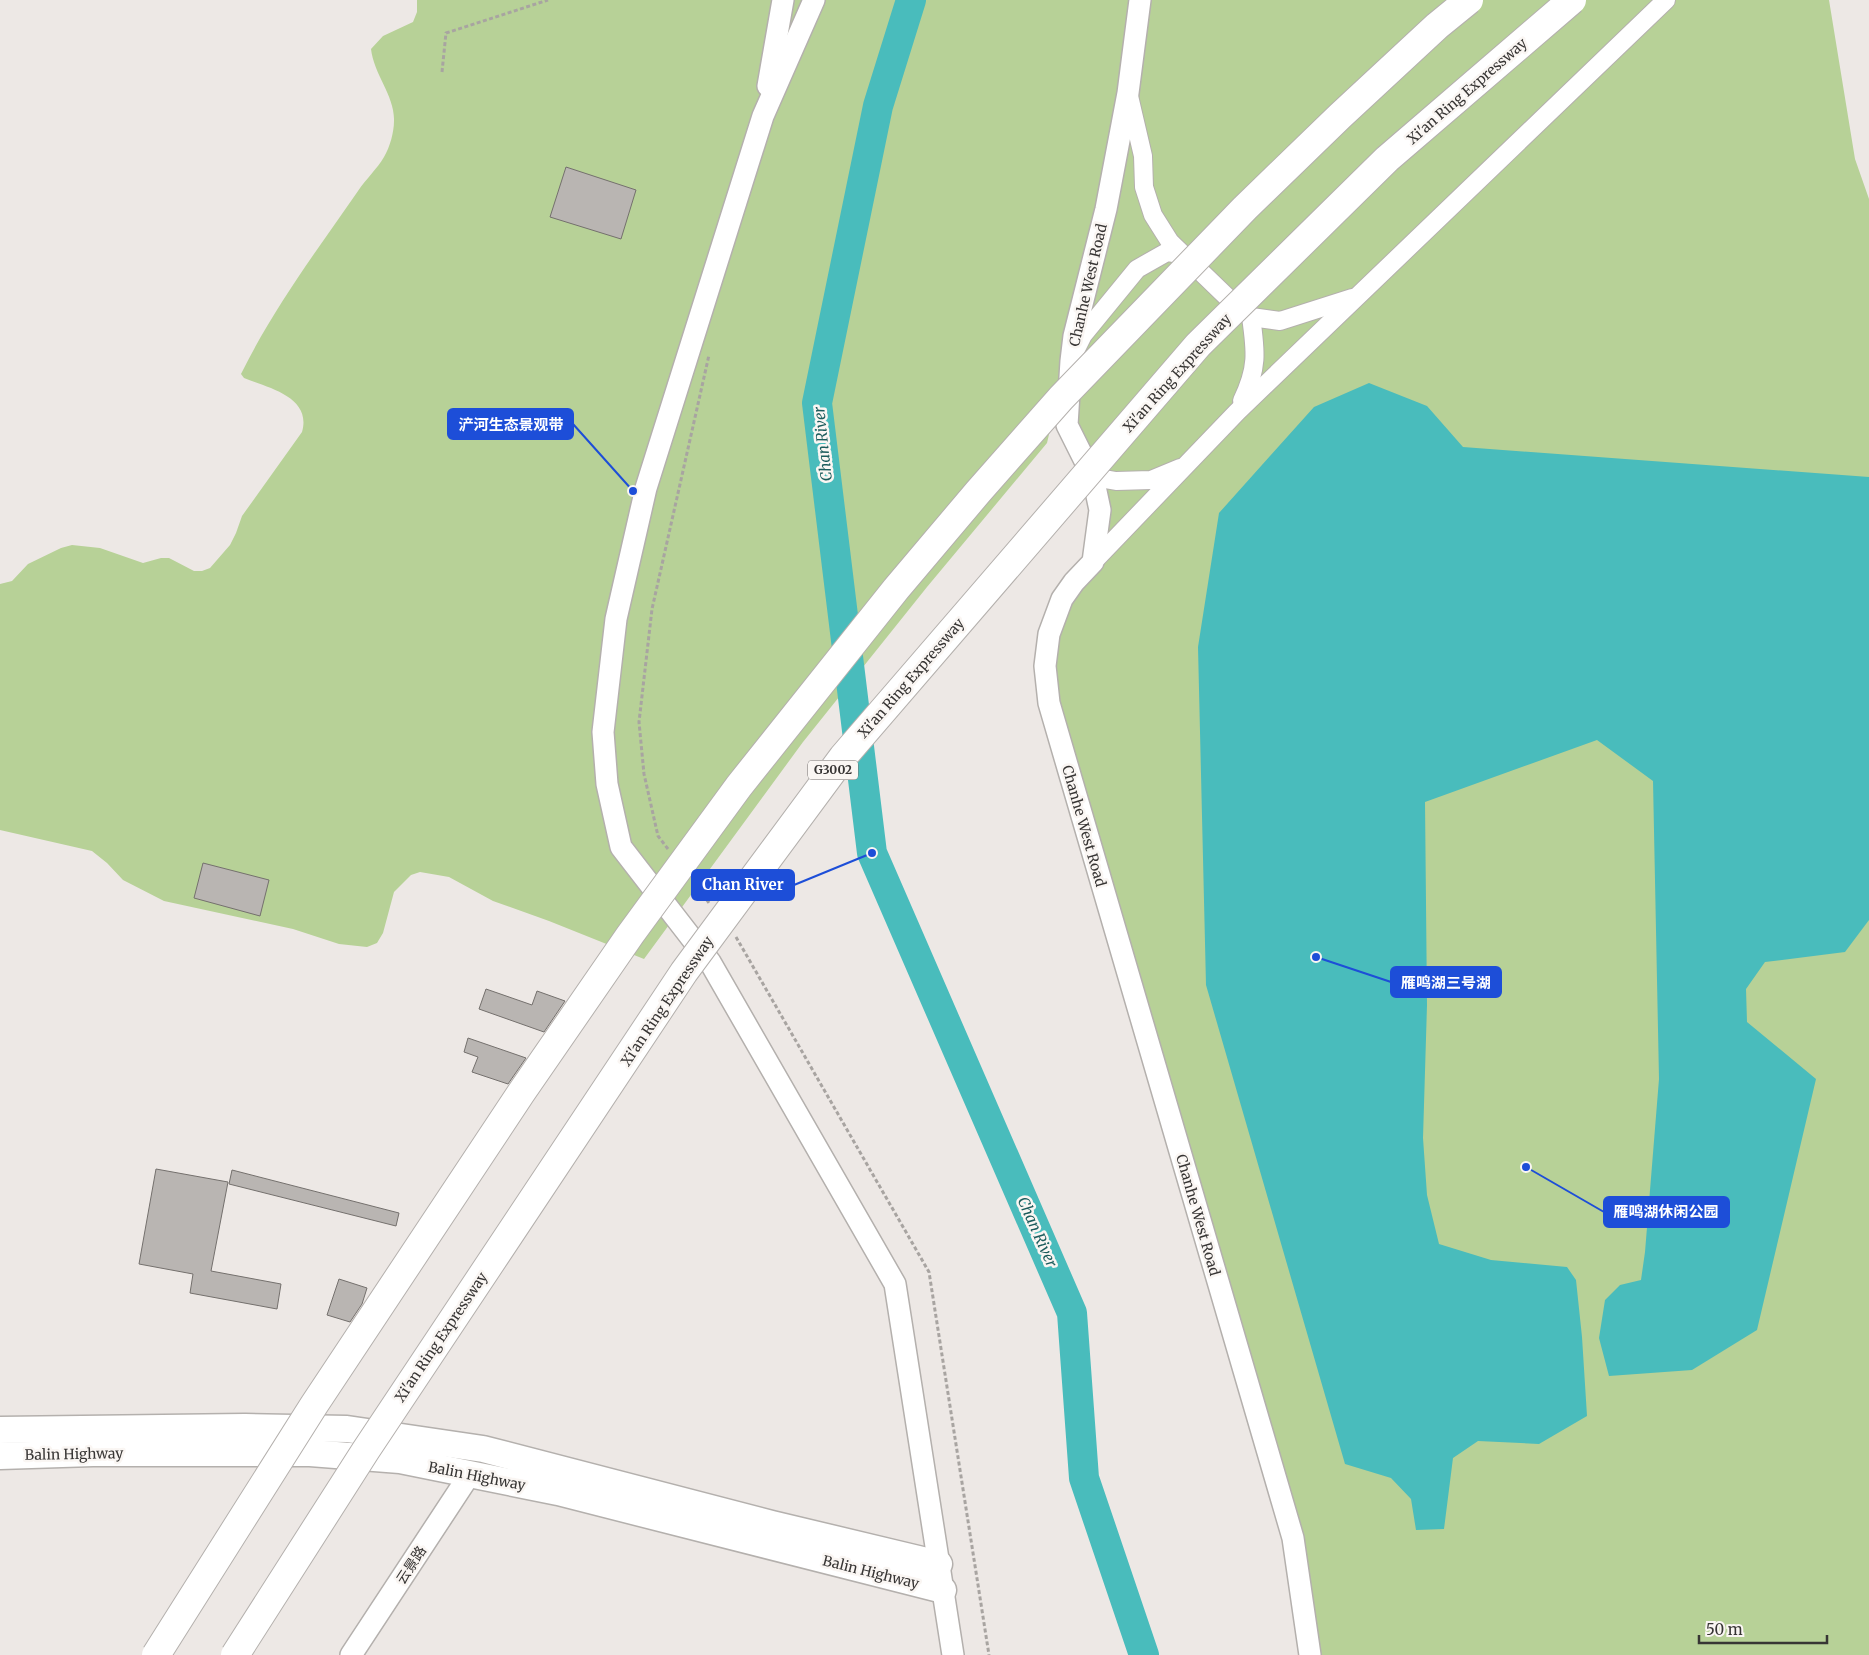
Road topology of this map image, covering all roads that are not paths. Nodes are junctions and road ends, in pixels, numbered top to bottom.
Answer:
1 (783, 0) edge
2 (814, 0) edge
3 (1140, 0) edge
4 (1469, 0) edge
5 (1572, 0) edge
6 (1666, 0) edge
7 (1128, 93) junction
8 (763, 116) junction
9 (1184, 255) junction
10 (1357, 296) junction
11 (1250, 317) junction
12 (1070, 360) junction
13 (1237, 412) junction
14 (1186, 465) junction
15 (1093, 477) junction
16 (1093, 562) junction
17 (0, 1430) edge
18 (0, 1456) edge
19 (470, 1474) junction
20 (939, 1564) junction
21 (943, 1590) junction
22 (156, 1655) edge
23 (235, 1655) edge
24 (351, 1655) edge
25 (953, 1655) edge
26 (1310, 1655) edge

1 - 8 street
2 - 8 street
3 - 7 street, Chanhe West Road
4 - 22 highway, bridge
5 - 23 highway, Xi'an Ring Expressway / G3002, bridge
6 - 10 street
7 - 9 street
7 - 12 street, Chanhe West Road
8 - 20 street
9 - 11 street
9 - 12 street
10 - 11 street
10 - 13 street
11 - 13 street
12 - 15 street, Chanhe West Road
13 - 14 street
14 - 15 street
14 - 16 street
15 - 16 street, Chanhe West Road
16 - 26 street, Chanhe West Road
17 - 20 main road, Balin Highway
18 - 19 main road, Balin Highway
19 - 21 main road, Balin Highway
19 - 24 street, 云景路
20 - 21 street
21 - 25 street

